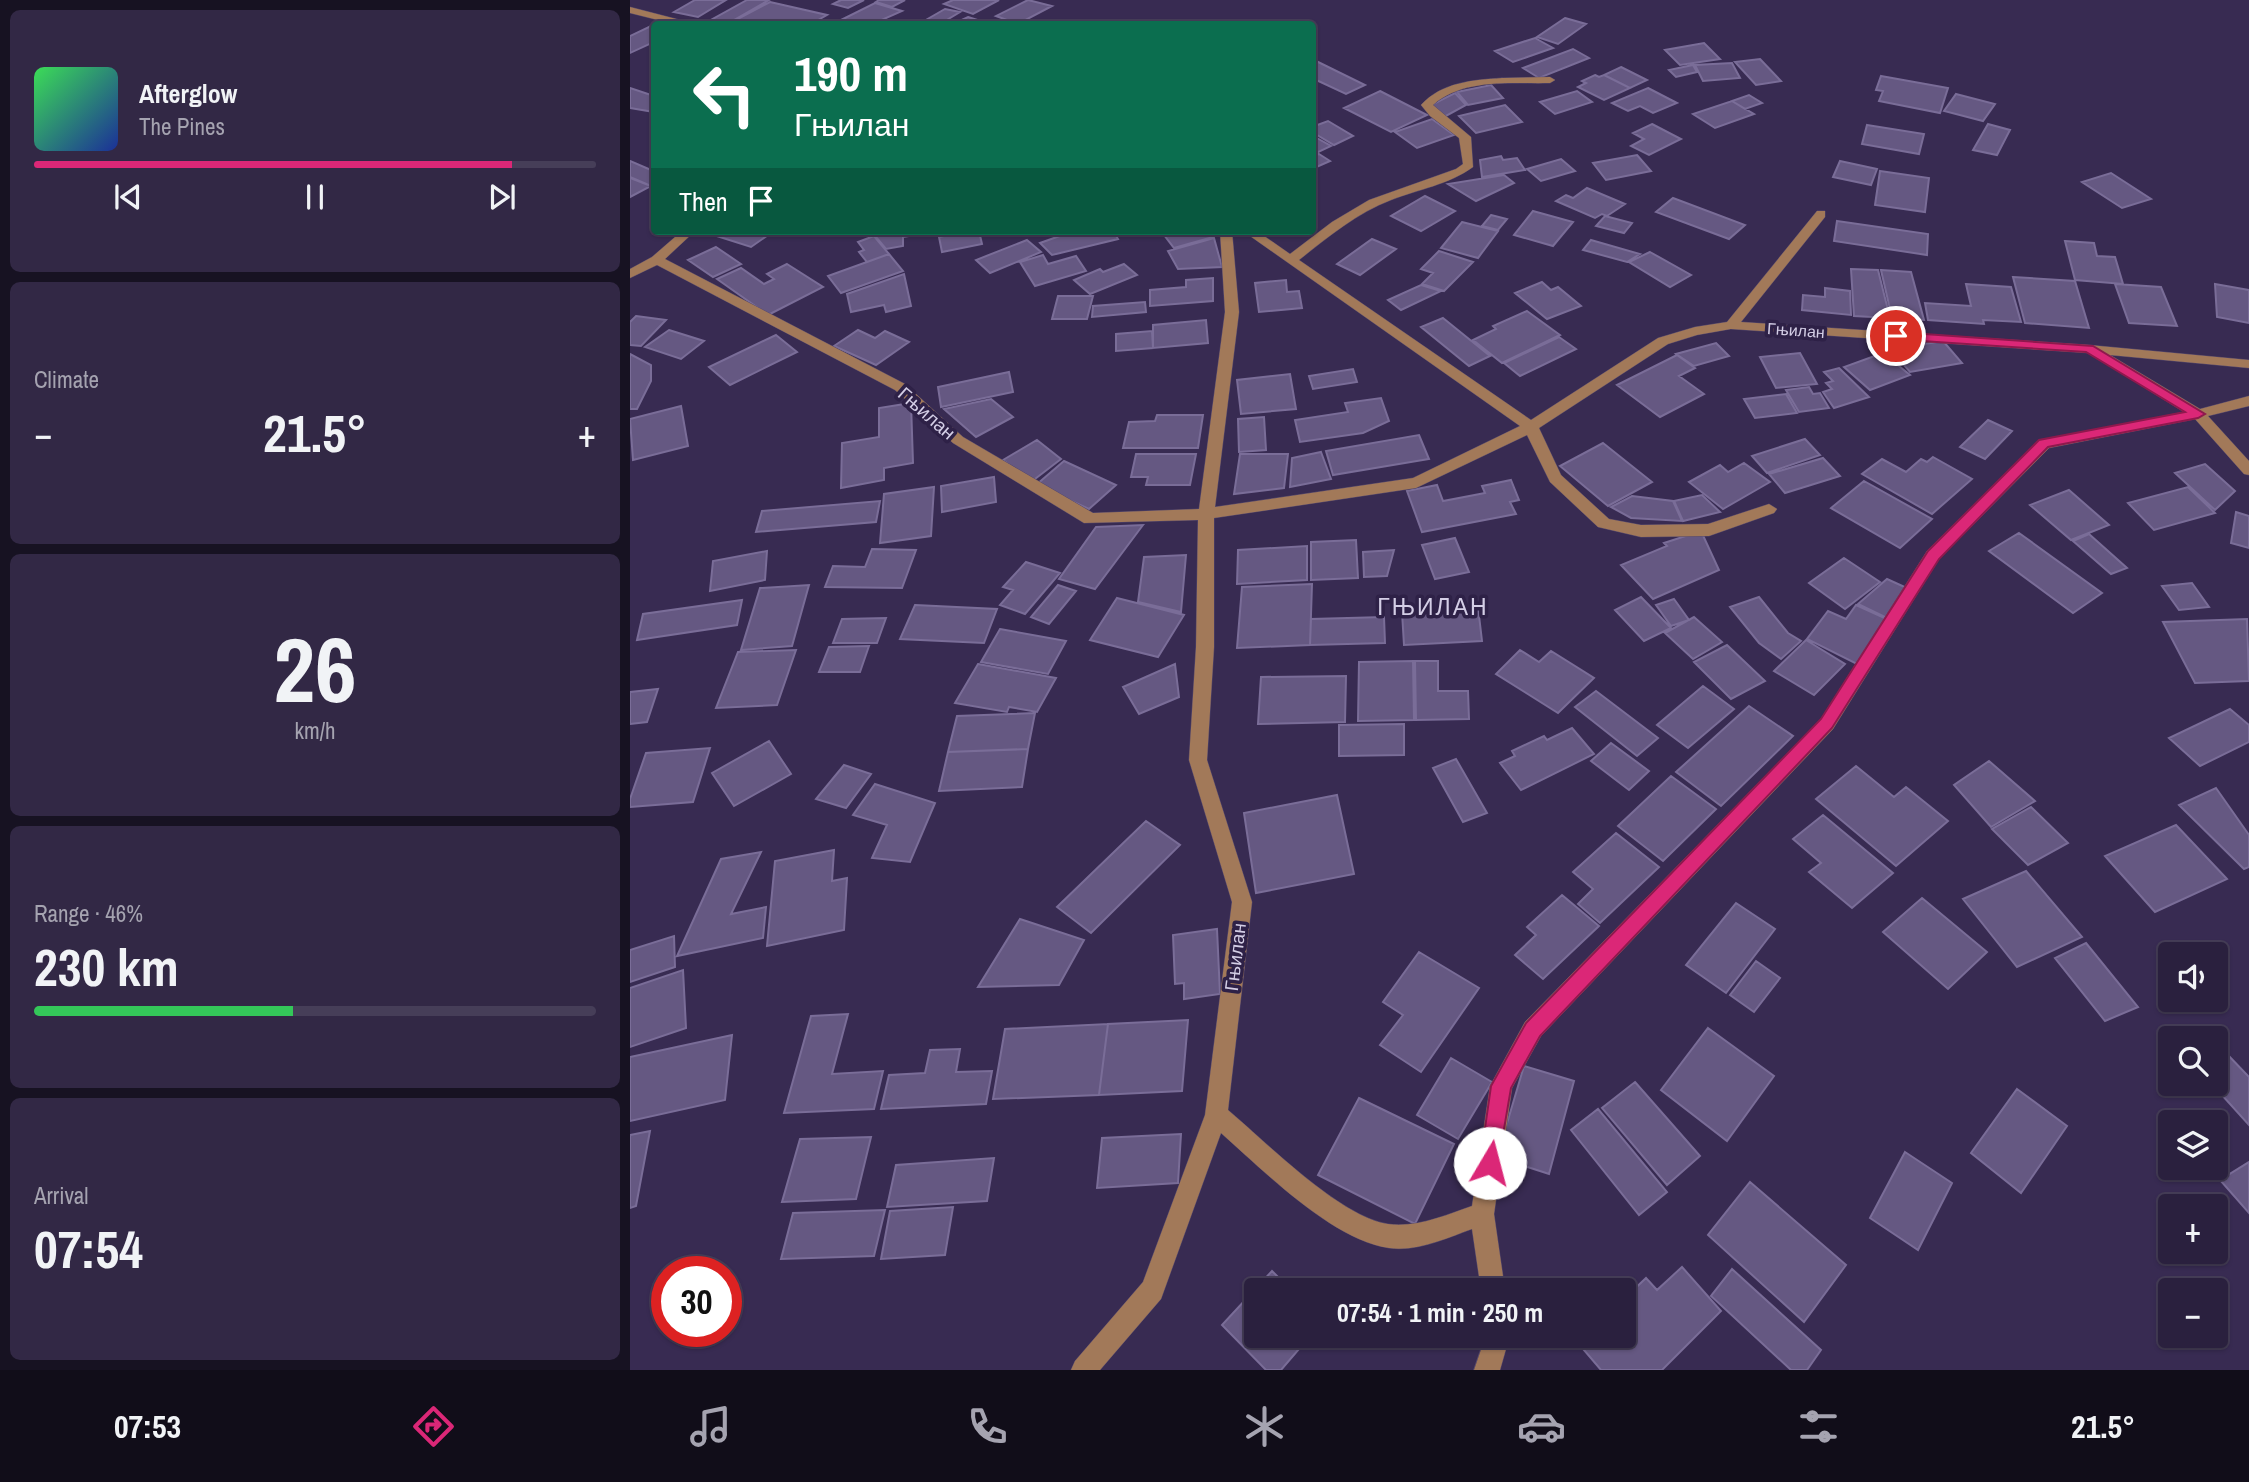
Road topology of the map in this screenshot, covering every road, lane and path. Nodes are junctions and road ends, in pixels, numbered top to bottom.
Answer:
1 (630, 10) edge
2 (672, 21) edge
3 (1550, 80) dead end
4 (1821, 214) dead end
5 (685, 235) edge
6 (1226, 235) edge
7 (1255, 235) edge
8 (657, 260) junction
9 (1290, 260) junction
10 (630, 274) edge
11 (1731, 325) junction
12 (2089, 349) junction
13 (2249, 363) edge
14 (2249, 401) edge
15 (2198, 414) junction
16 (1531, 427) junction
17 (2249, 470) edge
18 (1769, 509) dead end
19 (1206, 514) junction
20 (1216, 1115) junction
21 (1482, 1214) junction
22 (1491, 1278) edge
23 (1494, 1348) edge
24 (1084, 1370) edge
25 (1488, 1370) edge

1 - 2 street
3 - 9 street
4 - 11 street
5 - 8 street
6 - 19 street, Гњилан
7 - 9 street
8 - 10 street
8 - 19 street, Гњилан
9 - 16 street
11 - 12 street, Гњилан
11 - 16 street, Гњилан
12 - 13 street, Гњилан
12 - 15 street, Гњилан
14 - 15 street
15 - 17 street, Гњилан
15 - 21 street
16 - 18 street
16 - 19 street, Гњилан
19 - 20 street, Гњилан
20 - 21 street
20 - 24 street, Гњилан
21 - 22 street
23 - 25 street

